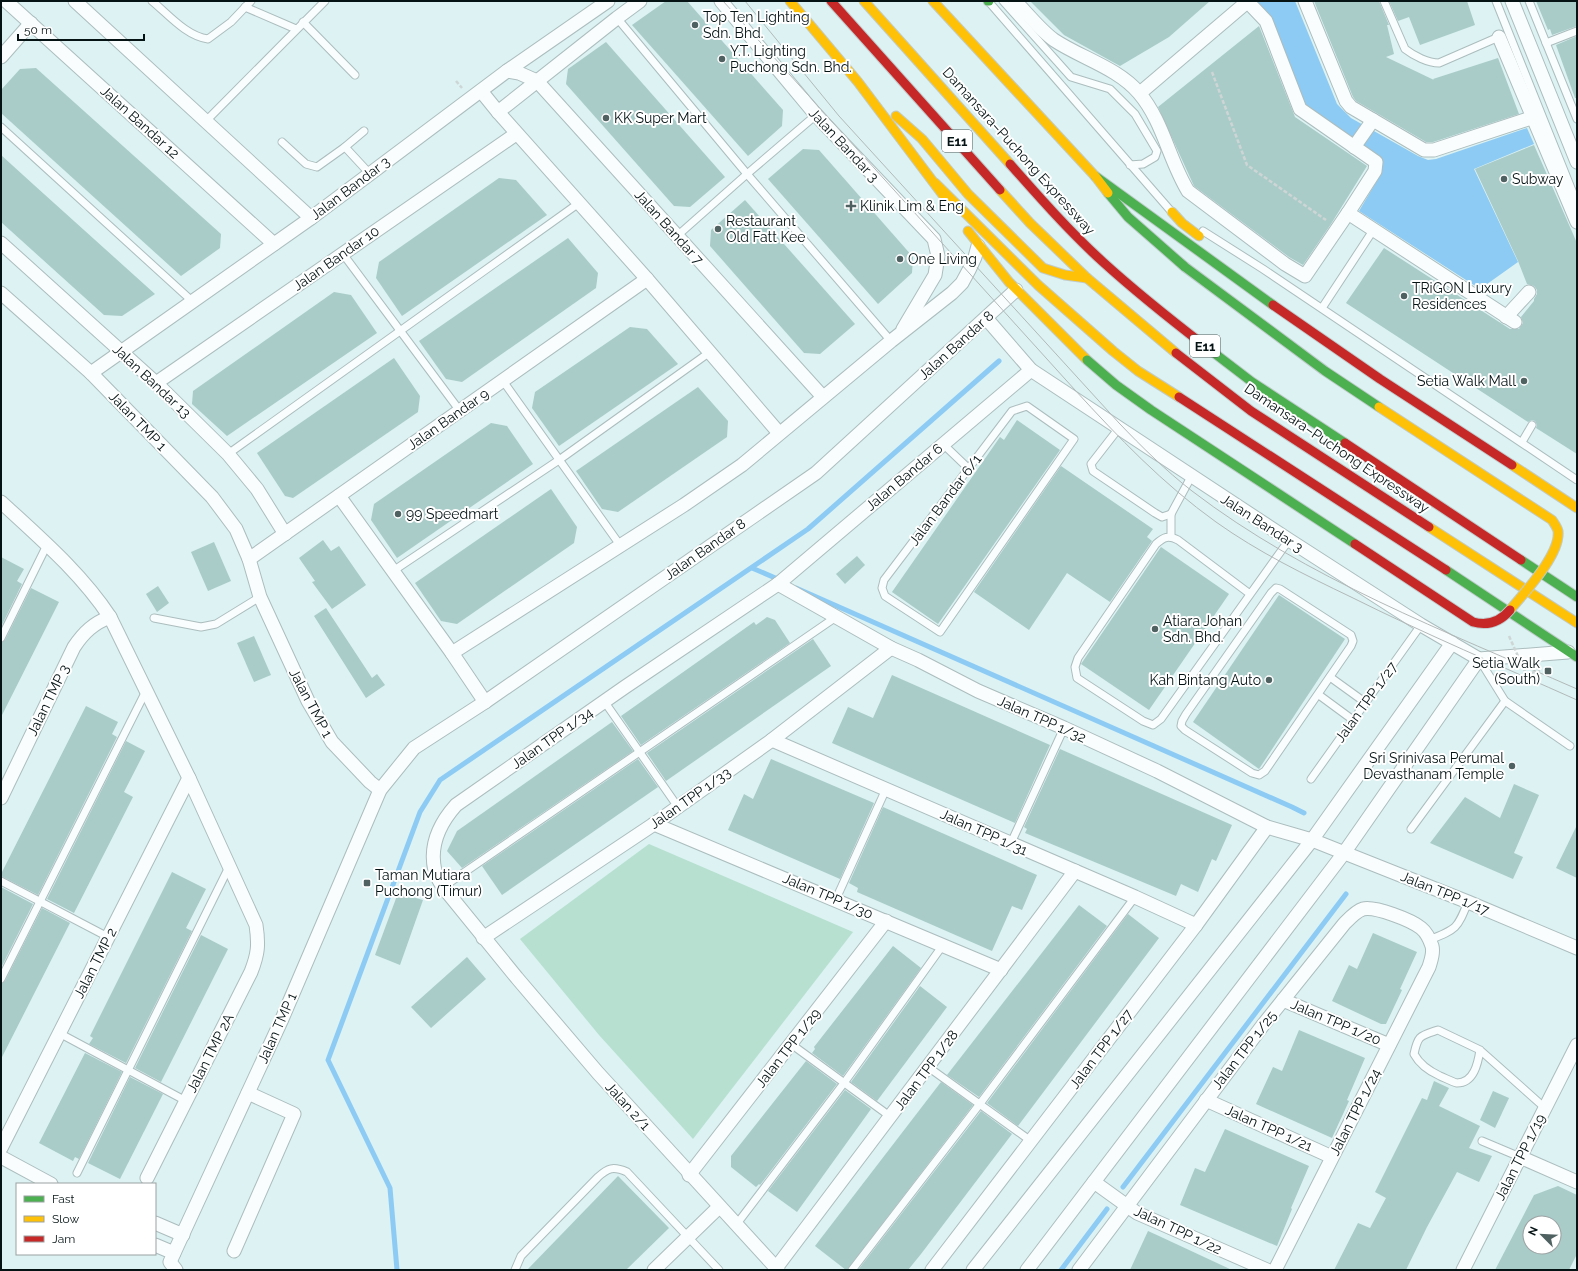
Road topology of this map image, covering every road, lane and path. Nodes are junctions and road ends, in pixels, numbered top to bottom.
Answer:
1 (6, 1) edge
2 (75, 1) edge
3 (152, 1) edge
4 (251, 1) edge
5 (325, 1) edge
6 (608, 1) edge
7 (640, 1) edge
8 (721, 1) edge
9 (790, 1) edge
10 (831, 1) edge
11 (864, 1) edge
12 (872, 1) edge
13 (934, 1) edge
14 (989, 1) edge
15 (1003, 1) edge
16 (1015, 1) edge
17 (1247, 1) edge
18 (1305, 1) edge
19 (1384, 1) edge
20 (1496, 1) edge
21 (1512, 1) edge
22 (1529, 1) edge
23 (245, 7) junction
24 (617, 18) junction
25 (303, 22) junction
26 (31, 24) junction
27 (889, 28) junction
28 (296, 29) junction
29 (1577, 31) edge
30 (1504, 35) junction
31 (1546, 43) junction
32 (1, 57) edge
33 (507, 71) junction
34 (1212, 72) dead end
35 (355, 75) dead end
36 (537, 81) junction
37 (858, 82) junction
38 (480, 91) junction
39 (1140, 93) junction
40 (498, 112) junction
41 (816, 116) junction
42 (1534, 117) junction
43 (1577, 119) edge
44 (206, 121) junction
45 (1372, 122) junction
46 (1, 127) edge
47 (364, 130) dead end
48 (516, 134) junction
49 (282, 142) dead end
50 (1355, 146) junction
51 (345, 147) junction
52 (1577, 162) edge
53 (1130, 165) junction
54 (370, 174) junction
55 (747, 174) junction
56 (1095, 176) junction
57 (935, 184) junction
58 (579, 203) junction
59 (1577, 203) edge
60 (1172, 212) junction
61 (1348, 213) junction
62 (311, 218) junction
63 (1577, 222) edge
64 (1338, 228) junction
65 (1374, 230) junction
66 (677, 236) junction
67 (1, 243) edge
68 (274, 244) junction
69 (978, 246) junction
70 (1219, 252) dead end
71 (343, 254) junction
72 (1087, 278) junction
73 (646, 279) junction
74 (1016, 290) junction
75 (1529, 292) dead end
76 (1, 293) edge
77 (192, 301) junction
78 (1322, 308) junction
79 (986, 318) junction
80 (400, 331) junction
81 (895, 338) junction
82 (1342, 342) dead end
83 (121, 351) junction
84 (710, 352) junction
85 (1346, 355) junction
86 (1031, 370) junction
87 (91, 373) junction
88 (503, 381) junction
89 (156, 382) junction
90 (823, 397) junction
91 (460, 411) junction
92 (1532, 425) dead end
93 (1119, 428) junction
94 (779, 433) junction
95 (1522, 442) junction
96 (943, 444) junction
97 (228, 454) junction
98 (559, 460) junction
99 (969, 469) junction
100 (1191, 477) junction
101 (1577, 480) edge
102 (339, 496) junction
103 (1, 502) edge
104 (1577, 508) edge
105 (1171, 514) junction
106 (285, 534) junction
107 (1171, 536) junction
108 (1289, 540) junction
109 (620, 545) junction
110 (47, 546) junction
111 (250, 559) junction
112 (393, 571) junction
113 (778, 584) junction
114 (1250, 594) junction
115 (260, 597) junction
116 (1577, 597) edge
117 (110, 617) junction
118 (836, 617) junction
119 (154, 618) dead end
120 (1577, 623) edge
121 (1421, 625) junction
122 (1, 638) edge
123 (1452, 643) junction
124 (891, 648) junction
125 (452, 653) junction
126 (1573, 655) edge
127 (1479, 659) junction
128 (1539, 671) dead end
129 (1526, 674) dead end
130 (1330, 677) junction
131 (146, 691) junction
132 (1319, 695) junction
133 (604, 701) junction
134 (1505, 701) junction
135 (485, 702) junction
136 (1366, 703) junction
137 (1354, 720) junction
138 (1064, 728) junction
139 (772, 740) junction
140 (1570, 746) dead end
141 (640, 752) junction
142 (189, 778) junction
143 (1311, 779) dead end
144 (886, 789) junction
145 (380, 790) junction
146 (1, 798) edge
147 (678, 807) junction
148 (654, 824) junction
149 (1267, 827) junction
150 (1411, 829) dead end
151 (1312, 840) junction
152 (1011, 844) junction
153 (1344, 853) junction
154 (230, 867) junction
155 (1075, 871) junction
156 (1, 881) edge
157 (442, 887) junction
158 (1135, 897) junction
159 (836, 899) junction
160 (40, 901) junction
161 (1468, 902) junction
162 (886, 921) junction
163 (1196, 925) junction
164 (108, 936) junction
165 (483, 938) junction
166 (1429, 940) junction
167 (943, 945) junction
168 (1577, 948) edge
169 (1433, 953) joint
170 (1001, 970) junction
171 (1, 979) edge
172 (1284, 1000) junction
173 (59, 1033) junction
174 (791, 1044) junction
175 (1389, 1045) junction
176 (1577, 1045) edge
177 (1480, 1050) junction
178 (1573, 1062) edge
179 (928, 1067) junction
180 (128, 1070) junction
181 (844, 1082) junction
182 (248, 1093) junction
183 (1206, 1100) junction
184 (186, 1101) junction
185 (979, 1105) junction
186 (1545, 1108) junction
187 (891, 1117) junction
188 (1031, 1141) junction
189 (1482, 1141) dead end
190 (1, 1148) edge
191 (1332, 1157) junction
192 (1520, 1157) junction
193 (1, 1158) edge
194 (77, 1173) dead end
195 (690, 1175) junction
196 (147, 1178) dead end
197 (1094, 1182) junction
198 (1577, 1182) edge
199 (49, 1183) edge
200 (1126, 1206) junction
201 (719, 1207) junction
202 (156, 1223) edge
203 (736, 1225) junction
204 (182, 1235) junction
205 (688, 1237) junction
206 (156, 1245) edge
207 (234, 1251) dead end
208 (174, 1253) junction
209 (776, 1269) edge
210 (176, 1270) edge
211 (515, 1270) edge
212 (654, 1270) edge
213 (719, 1270) edge
214 (852, 1270) edge
215 (932, 1270) edge
216 (974, 1270) edge
217 (1027, 1270) edge
218 (1078, 1270) edge
219 (1267, 1270) edge
220 (1275, 1270) edge
221 (1463, 1270) edge

1 - 26 street, Jalan Bandar 12
2 - 44 street
3 - 23 lane
4 - 23 lane
5 - 25 lane
6 - 33 street, Jalan Bandar 3
7 - 24 street
8 - 41 street, Jalan Bandar 3
9 - 37 highway
10 - 72 highway, Damansara–Puchong Expressway / E11
11 - 27 highway, Damansara–Puchong Expressway / E11
12 - 27 highway
13 - 56 highway
14 - 53 lane
15 - 53 lane
16 - 39 street
17 - 39 street
17 - 50 street
18 - 45 street
19 - 30 lane
20 - 30 lane
21 - 52 street
22 - 31 lane
23 - 28 lane
24 - 36 street
24 - 55 lane
25 - 28 lane
25 - 35 lane
26 - 32 street
26 - 68 street, Jalan Bandar 12
27 - 116 highway, Damansara–Puchong Expressway / E11
28 - 44 lane
29 - 31 lane
30 - 42 street
30 - 59 lane
31 - 43 lane
33 - 36 street, Jalan Bandar 7
33 - 38 street, Jalan Bandar 3
34 - 64 path
36 - 40 street
36 - 66 street, Jalan Bandar 7
37 - 57 highway
37 - 72 highway
38 - 40 street
38 - 54 street, Jalan Bandar 3
39 - 64 street
40 - 48 street
41 - 55 lane
41 - 81 street, Jalan Bandar 3
42 - 45 street
42 - 63 street
44 - 62 street
45 - 50 street
46 - 77 lane
47 - 51 lane
48 - 58 street
48 - 71 street, Jalan Bandar 10
49 - 51 lane
50 - 61 street
51 - 54 lane
53 - 60 lane
54 - 62 street, Jalan Bandar 3
55 - 66 lane
55 - 81 lane
56 - 74 highway, bridge
56 - 85 highway
57 - 69 highway
57 - 126 highway
58 - 73 street
58 - 80 lane
60 - 70 highway
60 - 78 lane
61 - 64 street
61 - 65 street
62 - 68 street, Jalan Bandar 3
65 - 75 street
65 - 78 lane
66 - 90 street, Jalan Bandar 7
67 - 83 street, Jalan Bandar 13
68 - 77 street, Jalan Bandar 3
69 - 74 highway
69 - 81 street
71 - 80 lane
71 - 89 street, Jalan Bandar 10
72 - 120 highway, Damansara–Puchong Expressway / E11
73 - 84 street
73 - 88 street, Jalan Bandar 9
74 - 79 street, Jalan Bandar 8
76 - 87 street, Jalan TMP 1
77 - 83 street, Jalan Bandar 3
78 - 95 lane
79 - 86 street, Jalan Bandar 3
79 - 135 street, Jalan Bandar 8
80 - 91 lane
80 - 97 lane
81 - 90 street
82 - 85 highway
83 - 87 street, Jalan Bandar 3
83 - 89 street, Jalan Bandar 13
84 - 94 street
84 - 98 lane
85 - 104 highway
86 - 93 street, Jalan Bandar 3
86 - 96 street, Jalan Bandar 6
87 - 111 street, Jalan TMP 1
88 - 91 street, Jalan Bandar 9
88 - 98 lane
89 - 97 street, Jalan Bandar 13
90 - 94 street
91 - 102 street, Jalan Bandar 9
92 - 95 lane
93 - 100 street, Jalan Bandar 3
93 - 105 lane
94 - 109 street
95 - 101 lane
96 - 99 lane
96 - 113 street, Jalan Bandar 6
97 - 106 street, Jalan Bandar 13
98 - 109 lane
98 - 112 lane
99 - 99 lane, Jalan Bandar 6/1
100 - 105 lane
100 - 108 street, Jalan Bandar 3
102 - 106 street, Jalan Bandar 9
102 - 112 street
103 - 110 street, Jalan TMP 2A
105 - 107 lane
106 - 111 street, Jalan Bandar 9
107 - 114 lane
107 - 114 lane
108 - 114 lane
108 - 121 street, Jalan Bandar 3
109 - 125 street
110 - 117 street, Jalan TMP 2A
110 - 122 lane
111 - 115 street, Jalan TMP 1
112 - 125 street
113 - 118 street, Jalan TPP 1/32
113 - 133 street, Jalan TPP 1/34
115 - 119 lane
115 - 145 street, Jalan TMP 1
117 - 131 street, Jalan TMP 2A
117 - 146 street, Jalan TMP 3
118 - 124 street, Jalan TPP 1/32
118 - 141 lane
121 - 123 street, Jalan Bandar 3
121 - 136 lane, Jalan TPP 1/27
123 - 127 street, Jalan Bandar 3
123 - 151 street
124 - 138 street, Jalan TPP 1/32
124 - 139 street, Jalan TPP 1/33
125 - 135 street
126 - 127 street
127 - 134 lane
127 - 153 street
128 - 129 path
130 - 132 lane
130 - 132 lane
130 - 136 lane
131 - 142 street, Jalan TMP 2A
131 - 160 lane
132 - 137 lane
133 - 141 lane
133 - 157 street, Jalan TPP 1/34
134 - 140 lane
134 - 150 lane
135 - 145 street, Jalan Bandar 8
136 - 137 lane, Jalan TPP 1/27
137 - 143 lane, Jalan TPP 1/27
138 - 149 street, Jalan TPP 1/32
138 - 152 lane
139 - 144 street, Jalan TPP 1/31
139 - 147 street, Jalan TPP 1/33
141 - 147 lane
141 - 157 lane
142 - 154 street, Jalan TMP 2A
142 - 164 street, Jalan TMP 2
144 - 152 street, Jalan TPP 1/31
144 - 159 lane
145 - 182 street, Jalan TMP 1
147 - 148 street, Jalan TPP 1/33
148 - 159 street, Jalan TPP 1/30
148 - 165 street, Jalan TPP 1/33
149 - 151 street, Jalan TPP 1/32
149 - 163 street, Jalan TPP 1/27
151 - 153 street, Jalan TPP 1/17
151 - 216 street
152 - 155 street, Jalan TPP 1/31
153 - 161 street, Jalan TPP 1/17
153 - 197 street
154 - 180 lane
154 - 184 street, Jalan TMP 2A
155 - 158 street, Jalan TPP 1/31
155 - 170 street, Jalan TPP 1/28
156 - 160 lane
157 - 165 street, Jalan TPP 1/34
158 - 163 street, Jalan TPP 1/31
158 - 185 lane
159 - 162 street, Jalan TPP 1/30
160 - 164 lane
160 - 171 lane
161 - 166 lane
161 - 168 street, Jalan TPP 1/17
162 - 167 street, Jalan TPP 1/30
162 - 174 street, Jalan TPP 1/29
163 - 188 street, Jalan TPP 1/27
164 - 173 street, Jalan TMP 2
165 - 195 street, Jalan 2/1
166 - 169 street, Jalan TPP 1/25
166 - 172 street, Jalan TPP 1/25
167 - 170 street, Jalan TPP 1/30
167 - 181 lane
169 - 175 street, Jalan TPP 1/24
170 - 179 street, Jalan TPP 1/28
172 - 175 street, Jalan TPP 1/20
172 - 183 street, Jalan TPP 1/25
173 - 180 lane
173 - 190 street, Jalan TMP 2
174 - 181 lane
174 - 195 street, Jalan TPP 1/29
175 - 191 street, Jalan TPP 1/24
176 - 178 street, Jalan TPP 1/19
177 - 177 lane
177 - 186 lane
178 - 186 street, Jalan TPP 1/19
179 - 185 lane
179 - 187 street, Jalan TPP 1/28
180 - 184 lane
180 - 194 lane
181 - 187 lane
181 - 203 lane
182 - 204 street, Jalan TMP 1
182 - 207 street
183 - 191 street, Jalan TPP 1/21
183 - 200 street, Jalan TPP 1/25
184 - 196 street, Jalan TMP 2A
185 - 188 lane
185 - 214 lane
186 - 192 street, Jalan TPP 1/19
187 - 209 street, Jalan TPP 1/28
188 - 215 street, Jalan TPP 1/27
189 - 192 lane
191 - 220 street, Jalan TPP 1/24
192 - 198 street
192 - 221 street, Jalan TPP 1/19
193 - 199 street
195 - 201 street, Jalan 2/1
197 - 200 street, Jalan TPP 1/22
197 - 217 street
200 - 218 street, Jalan TPP 1/25
200 - 219 street, Jalan TPP 1/22
201 - 203 street, Jalan 2/1
201 - 205 street
202 - 204 street
203 - 209 street, Jalan 2/1
204 - 208 street, Jalan TMP 1
205 - 211 lane
205 - 212 street
205 - 213 lane
206 - 208 street
208 - 210 street

